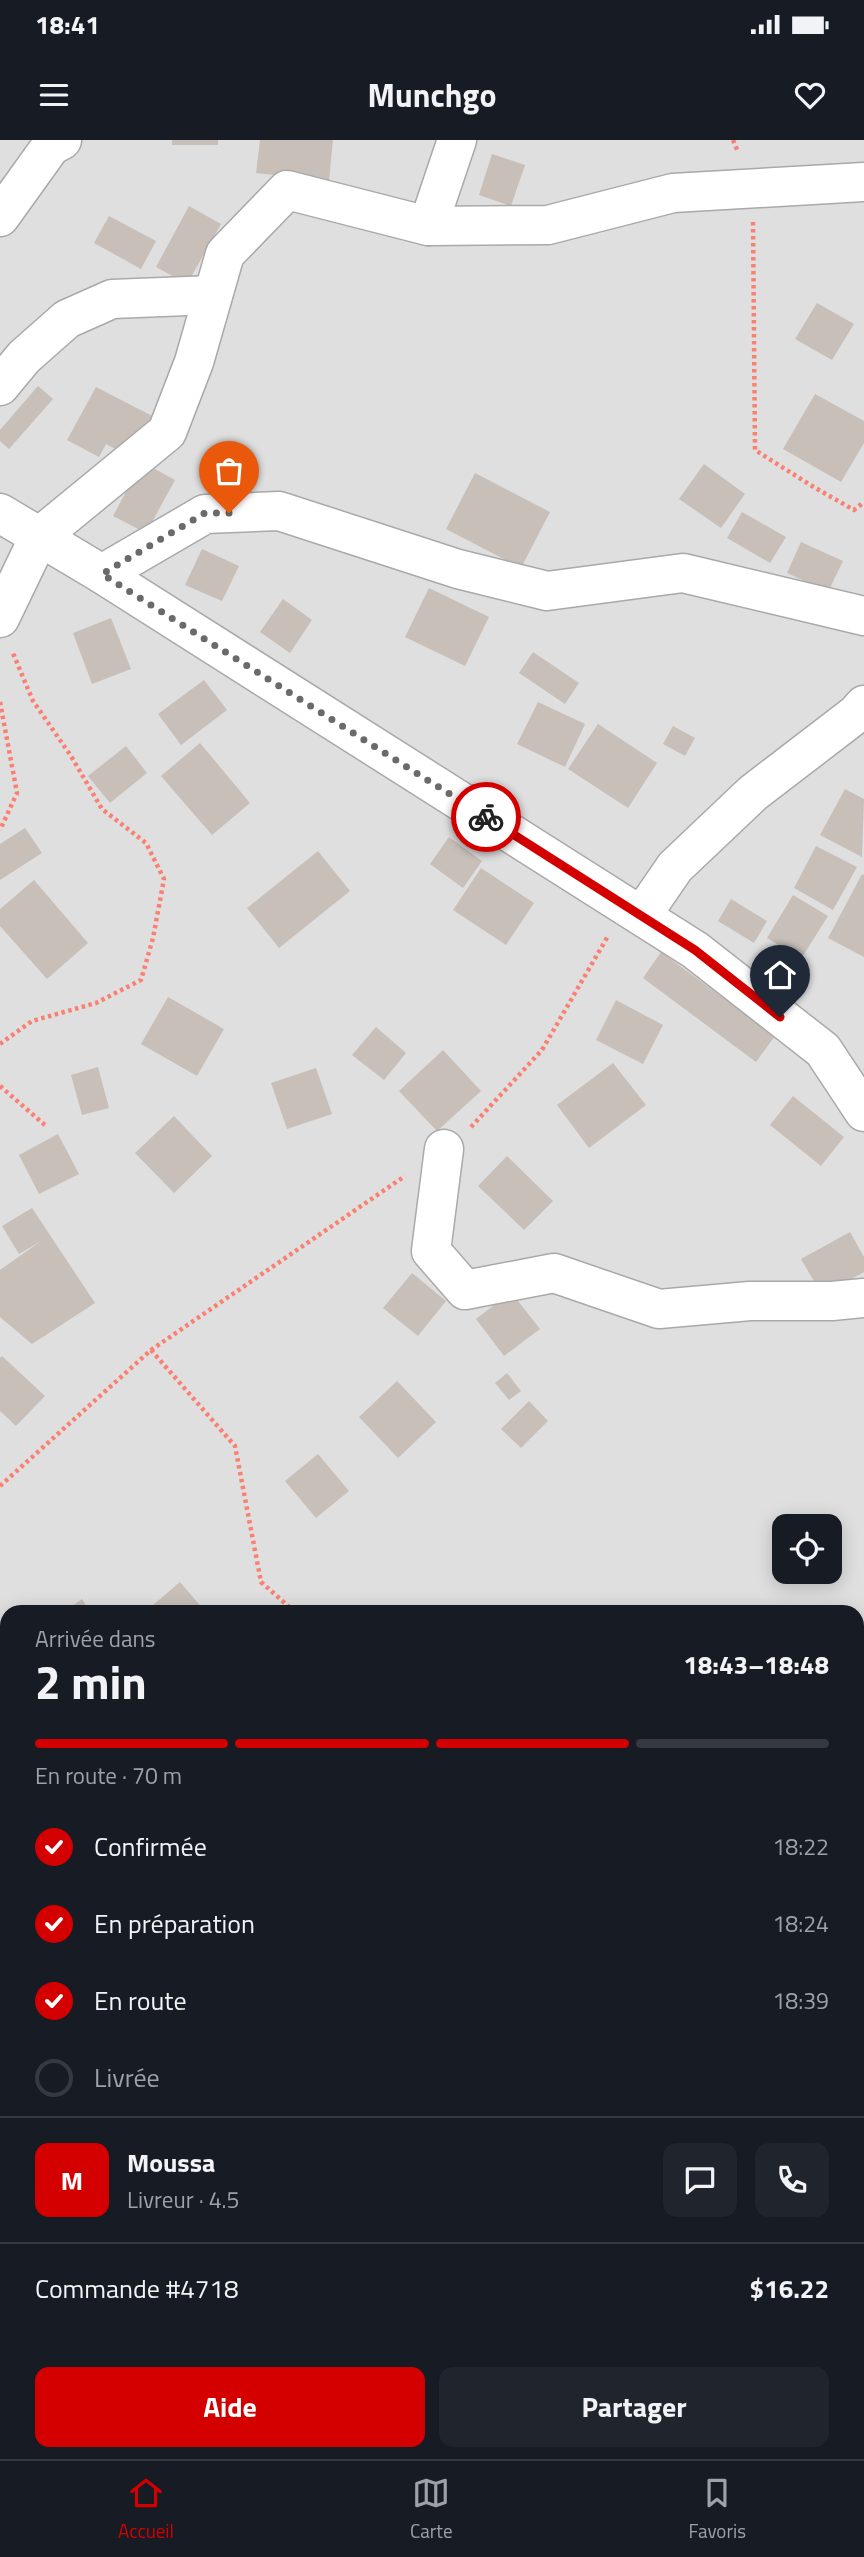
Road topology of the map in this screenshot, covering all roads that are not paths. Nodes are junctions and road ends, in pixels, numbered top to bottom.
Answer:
1 (62, 140) edge
2 (457, 140) edge
3 (864, 182) edge
4 (0, 217) edge
5 (428, 226) junction
6 (214, 295) junction
7 (0, 387) edge
8 (0, 513) edge
9 (39, 537) junction
10 (102, 574) junction
11 (864, 616) edge
12 (5, 632) edge
13 (864, 705) edge
14 (634, 910) junction
15 (822, 1050) junction
16 (864, 1065) edge
17 (864, 1112) edge
18 (444, 1149) road end
19 (864, 1298) edge

1 - 4 street
2 - 5 street
3 - 5 street
5 - 6 street
6 - 7 street
6 - 9 street
8 - 9 street
9 - 10 street
9 - 12 street
10 - 11 street
10 - 14 street
13 - 14 street
14 - 15 street
15 - 16 street
15 - 17 street
18 - 19 street

